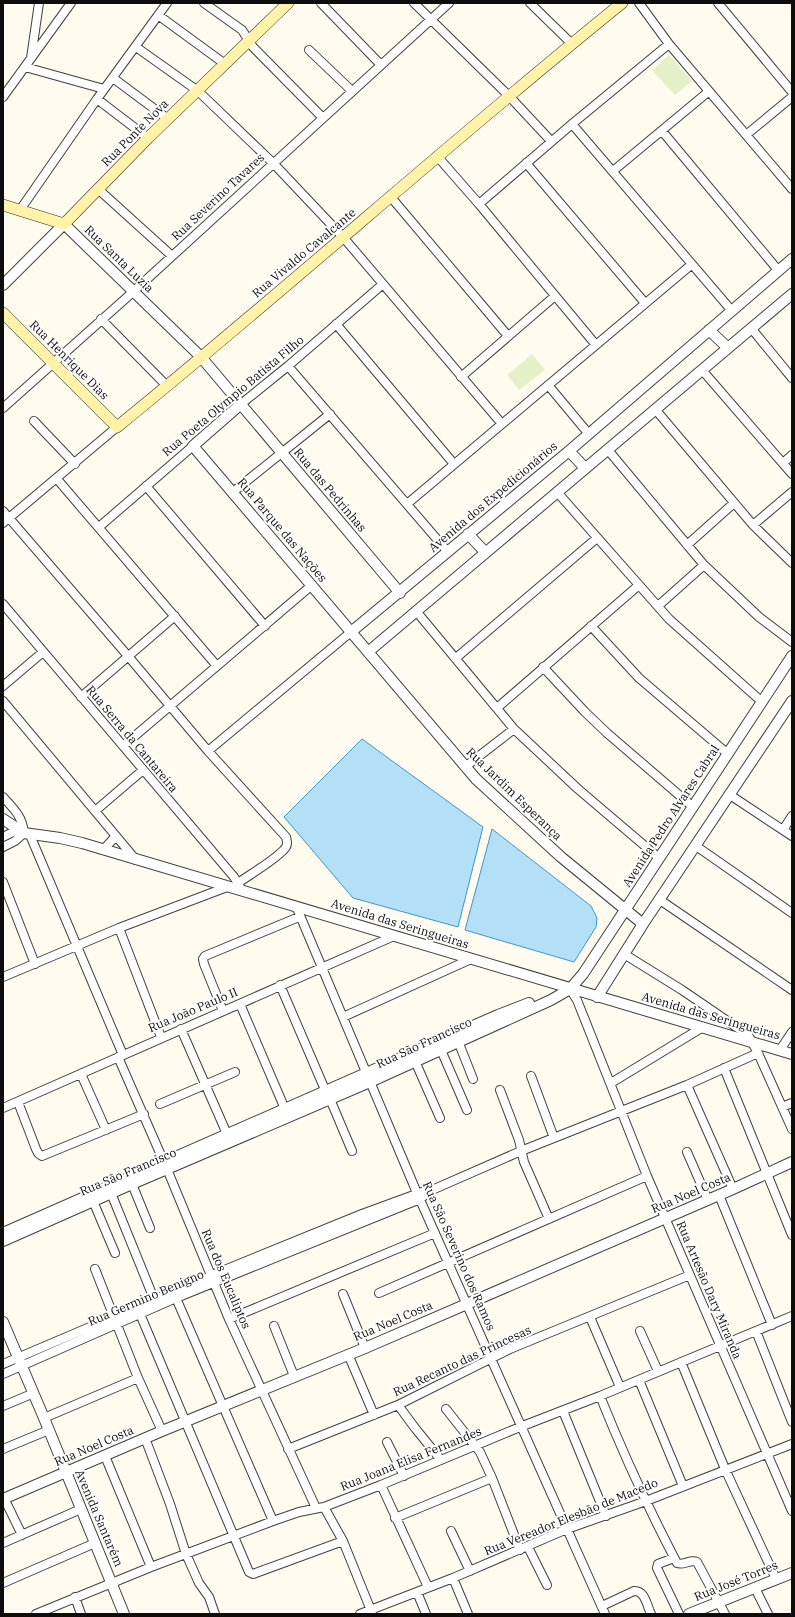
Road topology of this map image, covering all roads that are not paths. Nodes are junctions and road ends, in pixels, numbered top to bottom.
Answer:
1 (39, 3) edge
2 (71, 3) edge
3 (167, 3) edge
4 (204, 3) edge
5 (288, 3) edge
6 (321, 3) edge
7 (414, 3) edge
8 (449, 3) edge
9 (622, 3) edge
10 (638, 3) edge
11 (718, 3) edge
12 (532, 4) edge
13 (158, 15) junction
14 (431, 20) junction
15 (249, 40) junction
16 (572, 44) junction
17 (669, 44) junction
18 (136, 48) junction
19 (310, 50) dead end
20 (30, 59) junction
21 (225, 64) junction
22 (381, 65) junction
23 (25, 67) junction
24 (113, 78) junction
25 (104, 89) junction
26 (198, 90) junction
27 (352, 92) junction
28 (708, 92) junction
29 (792, 92) edge
30 (509, 96) junction
31 (792, 96) edge
32 (3, 97) edge
33 (97, 99) junction
34 (323, 118) junction
35 (168, 119) junction
36 (572, 124) junction
37 (662, 131) junction
38 (746, 135) junction
39 (148, 138) junction
40 (551, 141) junction
41 (437, 156) junction
42 (273, 163) junction
43 (526, 163) junction
44 (613, 171) junction
45 (790, 184) edge
46 (98, 189) junction
47 (390, 196) junction
48 (479, 204) junction
49 (3, 205) edge
50 (20, 210) junction
51 (64, 224) junction
52 (343, 237) junction
53 (172, 256) junction
54 (792, 259) edge
55 (691, 264) junction
56 (778, 270) junction
57 (383, 284) junction
58 (3, 285) edge
59 (134, 291) junction
60 (792, 294) edge
61 (555, 296) junction
62 (645, 303) junction
63 (732, 311) junction
64 (3, 313) edge
65 (101, 319) junction
66 (336, 324) junction
67 (751, 328) junction
68 (710, 330) junction
69 (508, 336) junction
70 (596, 345) junction
71 (728, 348) junction
72 (201, 357) junction
73 (53, 363) junction
74 (288, 366) junction
75 (702, 370) junction
76 (461, 377) junction
77 (792, 378) edge
78 (548, 385) junction
79 (167, 386) junction
80 (241, 404) junction
81 (3, 408) edge
82 (655, 409) junction
83 (330, 414) junction
84 (34, 421) dead end
85 (502, 424) junction
86 (117, 427) junction
87 (588, 433) junction
88 (192, 446) junction
89 (608, 450) junction
90 (569, 451) junction
91 (282, 453) junction
92 (792, 455) edge
93 (783, 463) junction
94 (75, 464) junction
95 (454, 464) junction
96 (585, 468) junction
97 (792, 474) edge
98 (56, 479) junction
99 (146, 486) junction
100 (233, 492) junction
101 (557, 492) junction
102 (792, 492) edge
103 (734, 503) junction
104 (407, 504) junction
105 (3, 511) edge
106 (6, 520) edge
107 (753, 525) junction
108 (99, 527) junction
109 (468, 534) junction
110 (598, 538) junction
111 (687, 545) junction
112 (448, 552) junction
113 (485, 552) junction
114 (792, 563) edge
115 (704, 564) junction
116 (312, 585) junction
117 (640, 585) junction
118 (400, 593) junction
119 (3, 604) edge
120 (658, 606) junction
121 (416, 611) junction
122 (175, 616) junction
123 (265, 626) junction
124 (591, 626) junction
125 (352, 632) junction
126 (792, 642) edge
127 (43, 652) junction
128 (368, 652) junction
129 (128, 656) junction
130 (792, 656) edge
131 (456, 658) junction
132 (217, 666) junction
133 (543, 667) junction
134 (3, 686) edge
135 (81, 697) junction
136 (792, 701) edge
137 (3, 702) edge
138 (761, 702) junction
139 (170, 706) junction
140 (496, 708) junction
141 (514, 729) junction
142 (123, 746) junction
143 (208, 751) junction
144 (728, 754) junction
145 (465, 768) junction
146 (143, 770) junction
147 (730, 795) junction
148 (3, 797) edge
149 (693, 807) junction
150 (95, 811) junction
151 (792, 816) edge
152 (3, 819) edge
153 (783, 830) junction
154 (24, 831) junction
155 (116, 836) junction
156 (792, 836) edge
157 (3, 837) edge
158 (696, 846) junction
159 (3, 847) edge
160 (103, 850) junction
161 (659, 858) junction
162 (137, 861) junction
163 (3, 882) edge
164 (227, 887) junction
165 (239, 887) junction
166 (660, 900) junction
167 (296, 906) junction
168 (625, 910) junction
169 (792, 913) edge
170 (299, 917) junction
171 (643, 924) junction
172 (119, 928) junction
173 (394, 936) junction
174 (77, 946) junction
175 (624, 954) junction
176 (471, 959) junction
177 (35, 964) junction
178 (321, 968) junction
179 (3, 977) edge
180 (280, 985) junction
181 (570, 989) junction
182 (792, 990) edge
183 (597, 997) junction
184 (240, 1004) junction
185 (222, 1011) junction
186 (343, 1017) junction
187 (703, 1027) junction
188 (181, 1029) junction
189 (792, 1032) edge
190 (161, 1037) junction
191 (458, 1041) junction
192 (752, 1042) junction
193 (441, 1050) junction
194 (780, 1050) junction
195 (758, 1053) junction
196 (792, 1054) edge
197 (121, 1056) junction
198 (415, 1061) junction
199 (724, 1068) junction
200 (234, 1072) dead end
201 (81, 1074) junction
202 (531, 1076) dead end
203 (368, 1078) junction
204 (473, 1079) dead end
205 (611, 1083) junction
206 (205, 1085) junction
207 (687, 1085) junction
208 (500, 1090) dead end
209 (328, 1095) junction
210 (18, 1102) junction
211 (792, 1103) edge
212 (160, 1104) dead end
213 (782, 1107) junction
214 (3, 1108) edge
215 (285, 1110) junction
216 (467, 1110) dead end
217 (622, 1110) junction
218 (144, 1114) junction
219 (440, 1118) dead end
220 (792, 1129) edge
221 (106, 1130) junction
222 (227, 1134) junction
223 (554, 1138) junction
224 (352, 1151) dead end
225 (521, 1151) junction
226 (687, 1152) dead end
227 (792, 1162) edge
228 (166, 1166) junction
229 (767, 1174) junction
230 (647, 1176) junction
231 (132, 1184) junction
232 (732, 1189) junction
233 (111, 1193) junction
234 (718, 1195) junction
235 (418, 1196) junction
236 (708, 1200) junction
237 (93, 1201) junction
238 (665, 1218) junction
239 (549, 1219) junction
240 (150, 1228) dead end
241 (3, 1233) edge
242 (435, 1233) junction
243 (792, 1235) edge
244 (3, 1241) edge
245 (115, 1253) dead end
246 (448, 1262) junction
247 (95, 1269) dead end
248 (690, 1275) junction
249 (213, 1279) junction
250 (379, 1293) dead end
251 (343, 1294) dead end
252 (176, 1298) junction
253 (154, 1299) junction
254 (467, 1304) junction
255 (140, 1314) junction
256 (590, 1317) junction
257 (792, 1317) edge
258 (229, 1319) junction
259 (116, 1320) junction
260 (3, 1322) edge
261 (772, 1325) junction
262 (274, 1326) dead end
263 (640, 1331) dead end
264 (756, 1331) junction
265 (720, 1346) junction
266 (364, 1348) junction
267 (348, 1354) junction
268 (491, 1358) junction
269 (21, 1362) junction
270 (681, 1362) junction
271 (3, 1364) edge
272 (658, 1371) junction
273 (3, 1374) edge
274 (294, 1376) junction
275 (138, 1378) junction
276 (639, 1380) junction
277 (620, 1388) junction
278 (262, 1390) junction
279 (34, 1393) junction
280 (600, 1396) junction
281 (398, 1405) junction
282 (3, 1406) edge
283 (223, 1406) junction
284 (446, 1408) dead end
285 (563, 1411) junction
286 (374, 1415) junction
287 (44, 1418) junction
288 (185, 1421) junction
289 (792, 1422) edge
290 (520, 1427) junction
291 (49, 1430) junction
292 (162, 1431) junction
293 (145, 1438) junction
294 (387, 1442) dead end
295 (792, 1444) edge
296 (476, 1446) junction
297 (3, 1449) edge
298 (288, 1449) junction
299 (766, 1454) junction
300 (105, 1456) junction
301 (441, 1460) junction
302 (725, 1470) junction
303 (66, 1472) junction
304 (404, 1476) junction
305 (492, 1478) junction
306 (381, 1485) junction
307 (683, 1486) junction
308 (789, 1495) edge
309 (3, 1499) edge
310 (646, 1501) junction
311 (320, 1508) junction
312 (81, 1509) junction
313 (792, 1511) edge
314 (606, 1516) junction
315 (395, 1518) junction
316 (273, 1521) junction
317 (567, 1529) junction
318 (451, 1531) dead end
319 (22, 1536) junction
320 (233, 1537) junction
321 (343, 1541) junction
322 (95, 1542) junction
323 (3, 1543) edge
324 (524, 1549) junction
325 (186, 1554) junction
326 (676, 1561) junction
327 (150, 1567) junction
328 (470, 1571) junction
329 (792, 1573) edge
330 (454, 1578) junction
331 (776, 1579) junction
332 (111, 1582) junction
333 (3, 1583) edge
334 (547, 1585) dead end
335 (428, 1587) junction
336 (755, 1588) junction
337 (417, 1592) junction
338 (75, 1597) junction
339 (718, 1602) junction
340 (602, 1606) junction
341 (372, 1612) edge
342 (40, 1613) edge
343 (81, 1614) edge
344 (124, 1614) edge
345 (215, 1614) edge
346 (360, 1614) edge
347 (426, 1614) edge
348 (468, 1614) edge
349 (605, 1614) edge
350 (651, 1614) edge
351 (679, 1614) edge
352 (689, 1614) edge
353 (725, 1614) edge
354 (768, 1614) edge

1 - 20 street
2 - 20 street
3 - 13 street
4 - 15 street
5 - 15 main road, Rua Ponte Nova
6 - 22 street
7 - 14 street
8 - 14 street, Rua Severino Tavares
9 - 16 main road, Rua Vivaldo Cavalcante
10 - 17 street
11 - 29 street
12 - 16 street
13 - 18 street
13 - 21 street
14 - 22 street, Rua Severino Tavares
14 - 30 street
15 - 21 main road, Rua Ponte Nova
15 - 34 street
16 - 30 main road, Rua Vivaldo Cavalcante
17 - 28 street
17 - 36 street
18 - 24 street
18 - 26 street
19 - 27 street
20 - 23 street
21 - 26 main road, Rua Ponte Nova
22 - 27 street, Rua Severino Tavares
23 - 25 street
23 - 32 street
24 - 25 street
24 - 35 street
25 - 33 street
26 - 35 main road, Rua Ponte Nova
26 - 42 street
27 - 34 street, Rua Severino Tavares
28 - 37 street
28 - 38 street
30 - 40 street
30 - 41 main road, Rua Vivaldo Cavalcante
31 - 38 street
33 - 39 street
33 - 50 street
34 - 42 street, Rua Severino Tavares
35 - 39 main road, Rua Ponte Nova
36 - 40 street
36 - 44 street
37 - 44 street
37 - 56 street
38 - 45 street
39 - 46 main road, Rua Ponte Nova
40 - 43 street
41 - 47 main road, Rua Vivaldo Cavalcante
41 - 48 street
42 - 52 street
42 - 53 street, Rua Severino Tavares
43 - 48 street
43 - 62 street
44 - 55 street
46 - 51 main road, Rua Ponte Nova
46 - 53 street
47 - 52 main road, Rua Vivaldo Cavalcante
47 - 69 street
48 - 61 street
49 - 50 main road, Rua Santa Luzia
50 - 51 main road, Rua Santa Luzia
51 - 58 street, Rua Ponte Nova
51 - 59 street, Rua Santa Luzia
52 - 57 street
52 - 72 main road, Rua Vivaldo Cavalcante
53 - 59 street, Rua Severino Tavares
54 - 56 street, Avenida dos Expedicionários
55 - 62 street
55 - 63 street
56 - 63 street, Avenida dos Expedicionários
57 - 66 street, Rua Poeta Olympio Batista Filho
57 - 76 street
59 - 65 street, Rua Severino Tavares
59 - 72 street, Rua Santa Luzia
60 - 67 street
61 - 69 street
61 - 70 street
62 - 70 street
63 - 68 street, Avenida dos Expedicionários
64 - 73 main road, Rua Henrique Dias
65 - 73 street, Rua Severino Tavares
65 - 79 street
66 - 74 street, Rua Poeta Olympio Batista Filho
66 - 95 street
67 - 71 street
67 - 77 street
68 - 71 street
68 - 87 street, Avenida dos Expedicionários
69 - 76 street
70 - 78 street
71 - 75 street
72 - 79 main road, Rua Vivaldo Cavalcante
72 - 80 street, Rua Santa Luzia
73 - 81 street, Rua Severino Tavares
73 - 86 main road, Rua Henrique Dias
74 - 80 street, Rua Poeta Olympio Batista Filho
74 - 83 street
75 - 82 street
75 - 93 street
76 - 85 street
78 - 85 street
78 - 87 street
79 - 86 main road, Rua Vivaldo Cavalcante
80 - 88 street, Rua Poeta Olympio Batista Filho
80 - 91 street, Rua das Pedrinhas
82 - 89 street
82 - 103 street
83 - 91 street
83 - 104 street
84 - 94 street
85 - 95 street
86 - 94 street, Rua Vivaldo Cavalcante
87 - 90 street, Avenida dos Expedicionários
88 - 99 street, Rua Poeta Olympio Batista Filho
88 - 100 street, Rua Parque das Nações
89 - 96 street
89 - 111 street
90 - 96 street
90 - 109 street, Avenida dos Expedicionários
91 - 100 street
91 - 118 street, Rua das Pedrinhas
92 - 93 street
93 - 97 street
94 - 98 street, Rua Vivaldo Cavalcante
95 - 104 street
96 - 101 street
98 - 106 street, Rua Vivaldo Cavalcante
98 - 108 street
99 - 108 street, Rua Poeta Olympio Batista Filho
99 - 123 street
100 - 116 street, Rua Parque das Nações
101 - 110 street
101 - 113 street
102 - 107 street
103 - 107 street
103 - 111 street
104 - 112 street
105 - 106 street
106 - 129 street
107 - 114 street
108 - 122 street
109 - 112 street, Avenida dos Expedicionários
109 - 113 street
110 - 117 street
110 - 131 street
111 - 115 street
112 - 118 street, Avenida dos Expedicionários
113 - 121 street
115 - 120 street
115 - 126 street
116 - 123 street
116 - 125 street, Rua Parque das Nações
117 - 120 street
117 - 124 street
118 - 125 street, Avenida dos Expedicionários
119 - 127 street, Rua Serra da Cantareira
120 - 138 street
121 - 128 street
121 - 131 street
122 - 129 street
122 - 132 street
123 - 132 street
124 - 133 street
124 - 144 street
125 - 128 street, Rua Jardim Esperança
125 - 143 street, Avenida dos Expedicionários
127 - 134 street
127 - 135 street, Rua Serra da Cantareira
128 - 145 street, Rua Jardim Esperança
129 - 135 street
129 - 139 street
130 - 138 street, Avenida Pedro Alvares Cabral
131 - 140 street
132 - 139 street
133 - 140 street
133 - 149 street
135 - 142 street, Rua Serra da Cantareira
136 - 147 street
137 - 150 street
138 - 144 street, Avenida Pedro Alvares Cabral
139 - 142 street
139 - 143 street
140 - 141 street
141 - 145 street
141 - 161 street
142 - 146 street, Rua Serra da Cantareira
143 - 165 street
144 - 149 street, Avenida Pedro Alvares Cabral
145 - 168 street, Rua Jardim Esperança
146 - 150 street
146 - 165 street, Rua Serra da Cantareira
147 - 153 street
147 - 158 street
148 - 154 street, Rua dos Eucaliptos
149 - 161 street, Avenida Pedro Alvares Cabral
150 - 155 street
151 - 153 street
152 - 154 street, Avenida das Seringueiras
153 - 156 street
154 - 157 street
154 - 159 street
154 - 160 street, Avenida das Seringueiras
154 - 174 street, Rua dos Eucaliptos
155 - 160 street
155 - 162 street
158 - 166 street
158 - 169 street
160 - 162 street, Avenida das Seringueiras
161 - 168 street, Avenida Pedro Alvares Cabral
162 - 164 street, Avenida das Seringueiras
163 - 177 street
164 - 165 street, Avenida das Seringueiras
164 - 172 street
165 - 167 street, Avenida das Seringueiras
166 - 171 street
166 - 182 street
167 - 170 street, Rua São Severino dos Ramos
167 - 173 street, Avenida das Seringueiras
168 - 171 street, Rua Jardim Esperança
168 - 181 street, Avenida Pedro Alvares Cabral
170 - 178 street, Rua São Severino dos Ramos
170 - 185 street
171 - 175 street
172 - 174 street
172 - 190 street
173 - 176 street, Avenida das Seringueiras
173 - 178 street, Rua João Paulo II
174 - 177 street
174 - 197 street, Rua dos Eucaliptos
175 - 183 street
175 - 192 street
176 - 181 street, Avenida das Seringueiras
176 - 186 street
177 - 179 street
178 - 180 street, Rua João Paulo II
178 - 186 street, Rua São Severino dos Ramos
180 - 184 street, Rua João Paulo II
180 - 209 street
181 - 183 street, Avenida das Seringueiras
181 - 191 street, Rua São Francisco
181 - 203 street, Rua São Francisco
181 - 205 street, Rua Artesão Dary Miranda
183 - 187 street, Avenida das Seringueiras
184 - 185 street, Rua João Paulo II
184 - 215 street
185 - 188 street, Rua João Paulo II
186 - 203 street, Rua São Severino dos Ramos
187 - 192 street, Avenida das Seringueiras
187 - 205 street
188 - 190 street, Rua João Paulo II
188 - 206 street
189 - 194 street
190 - 197 street, Rua João Paulo II
191 - 193 street, Rua São Francisco
191 - 204 street
192 - 194 street, Avenida das Seringueiras
192 - 195 street
193 - 198 street, Rua São Francisco
193 - 216 street
194 - 196 street, Avenida das Seringueiras
195 - 199 street, Rua Germino Benigno
195 - 213 street
197 - 201 street, Rua João Paulo II
197 - 218 street, Rua dos Eucaliptos
198 - 203 street, Rua São Francisco
198 - 219 street
199 - 207 street, Rua Germino Benigno
199 - 229 street
200 - 206 street
201 - 210 street, Rua João Paulo II
201 - 221 street
202 - 223 street
203 - 209 street, Rua São Francisco
203 - 235 street, Rua São Severino dos Ramos
205 - 217 street, Rua Artesão Dary Miranda
206 - 212 street
206 - 222 street
207 - 217 street, Rua Germino Benigno
207 - 232 street
208 - 225 street
209 - 215 street, Rua São Francisco
209 - 224 street
209 - 228 street, Rua São Francisco
210 - 214 street, Rua João Paulo II
210 - 221 street
211 - 213 street
213 - 220 street
215 - 222 street, Rua São Francisco
217 - 223 street, Rua Germino Benigno
217 - 230 street, Rua Artesão Dary Miranda
218 - 221 street
218 - 228 street, Rua dos Eucaliptos
222 - 228 street, Rua São Francisco
223 - 225 street, Rua Germino Benigno
225 - 235 street, Rua Germino Benigno
225 - 239 street
226 - 236 street
227 - 229 street, Rua Noel Costa
228 - 231 street, Rua São Francisco
228 - 241 street, Rua São Francisco
228 - 249 street, Rua dos Eucaliptos
229 - 232 street, Rua Noel Costa
229 - 243 street
230 - 238 street, Rua Artesão Dary Miranda
230 - 239 street
231 - 233 street, Rua São Francisco
231 - 240 street
232 - 234 street, Rua Noel Costa
233 - 237 street, Rua São Francisco
233 - 253 street
234 - 236 street, Rua Noel Costa
234 - 261 street
235 - 242 street, Rua São Severino dos Ramos
235 - 249 street, Rua Germino Benigno
236 - 238 street, Rua Noel Costa
237 - 244 street, Rua São Francisco
237 - 245 street
238 - 248 street, Rua Artesão Dary Miranda
238 - 254 street, Rua Noel Costa
239 - 246 street
242 - 246 street, Rua São Severino dos Ramos
242 - 258 street
246 - 250 street
246 - 254 street, Rua São Severino dos Ramos
247 - 259 street
248 - 256 street, Rua Recanto das Princesas
248 - 265 street, Rua Artesão Dary Miranda
249 - 252 street, Rua Germino Benigno
249 - 253 street, Rua Germino Benigno
249 - 258 street, Rua dos Eucaliptos
251 - 266 street
252 - 255 street, Rua Germino Benigno
252 - 283 street
253 - 259 street, Rua Germino Benigno
254 - 266 street, Rua Noel Costa
254 - 268 street, Rua São Severino dos Ramos
255 - 259 street, Rua Germino Benigno
255 - 288 street
256 - 268 street, Rua Recanto das Princesas
256 - 277 street
257 - 261 street, Rua Joana Elisa Fernandes
258 - 278 street, Rua dos Eucaliptos
259 - 269 street, Rua Germino Benigno
259 - 275 street
260 - 269 street, Avenida Santarém
261 - 264 street, Rua Joana Elisa Fernandes
262 - 274 street
263 - 272 street
264 - 265 street, Rua Joana Elisa Fernandes
264 - 289 street
265 - 270 street, Rua Joana Elisa Fernandes
265 - 299 street, Rua Artesão Dary Miranda
266 - 267 street, Rua Noel Costa
267 - 274 street, Rua Noel Costa
267 - 286 street
268 - 281 street, Rua Recanto das Princesas
268 - 290 street, Rua São Severino dos Ramos
269 - 271 street, Rua Germino Benigno
269 - 273 street, Rua Germino Benigno
269 - 279 street, Avenida Santarém
270 - 272 street, Rua Joana Elisa Fernandes
270 - 302 street
272 - 276 street, Rua Joana Elisa Fernandes
274 - 278 street, Rua Noel Costa
275 - 287 street
275 - 292 street
276 - 277 street, Rua Joana Elisa Fernandes
276 - 307 street
277 - 280 street, Rua Joana Elisa Fernandes
278 - 283 street, Rua Noel Costa
278 - 298 street, Rua dos Eucaliptos
279 - 282 street
279 - 287 street, Avenida Santarém
280 - 285 street, Rua Joana Elisa Fernandes
280 - 310 street
281 - 286 street, Rua Recanto das Princesas
281 - 301 street
283 - 288 street, Rua Noel Costa
283 - 316 street
284 - 296 street
285 - 290 street, Rua Joana Elisa Fernandes
285 - 314 street
286 - 298 street, Rua Recanto das Princesas
287 - 291 street, Avenida Santarém
288 - 292 street, Rua Noel Costa
288 - 320 street
290 - 296 street, Rua Joana Elisa Fernandes
290 - 317 street, Rua São Severino dos Ramos
291 - 297 street
291 - 303 street, Avenida Santarém
292 - 293 street, Rua Noel Costa
293 - 300 street, Rua Noel Costa
293 - 325 street
294 - 304 street
295 - 299 street, Rua Vereador Elesbão de Macedo
296 - 301 street, Rua Joana Elisa Fernandes
296 - 305 street
298 - 311 street, Rua dos Eucaliptos
299 - 302 street, Rua Vereador Elesbão de Macedo
299 - 308 street, Rua Artesão Dary Miranda
300 - 303 street, Rua Noel Costa
300 - 327 street
301 - 304 street, Rua Joana Elisa Fernandes
302 - 307 street, Rua Vereador Elesbão de Macedo
302 - 331 street
303 - 309 street, Rua Noel Costa
303 - 312 street, Avenida Santarém
304 - 306 street, Rua Joana Elisa Fernandes
305 - 315 street
305 - 324 street
306 - 311 street, Rua Joana Elisa Fernandes
306 - 315 street
307 - 310 street, Rua Vereador Elesbão de Macedo
308 - 313 street, Rua Artesão Dary Miranda
309 - 319 street
310 - 314 street, Rua Vereador Elesbão de Macedo
310 - 326 street
311 - 316 street, Rua Joana Elisa Fernandes
311 - 321 street, Rua dos Eucaliptos
312 - 319 street
312 - 322 street, Avenida Santarém
314 - 317 street, Rua Vereador Elesbão de Macedo
315 - 335 street
316 - 320 street, Rua Joana Elisa Fernandes
317 - 324 street, Rua Vereador Elesbão de Macedo
317 - 340 street, Rua São Severino dos Ramos
318 - 328 street
319 - 323 street
320 - 321 street
320 - 325 street, Rua Joana Elisa Fernandes
321 - 341 street, Rua dos Eucaliptos
322 - 332 street, Avenida Santarém
322 - 333 street
324 - 328 street, Rua Vereador Elesbão de Macedo
324 - 334 street
325 - 327 street, Rua Joana Elisa Fernandes
325 - 345 street
326 - 339 street
326 - 351 street
327 - 332 street, Rua Joana Elisa Fernandes
328 - 330 street, Rua Vereador Elesbão de Macedo
329 - 331 street, Rua José Torres
330 - 335 street, Rua Vereador Elesbão de Macedo
330 - 348 street
331 - 336 street, Rua José Torres
332 - 338 street, Rua Joana Elisa Fernandes
332 - 344 street, Avenida Santarém
335 - 337 street, Rua Vereador Elesbão de Macedo
336 - 339 street, Rua José Torres
336 - 354 street
337 - 341 street, Rua Vereador Elesbão de Macedo
337 - 347 street
338 - 342 street, Rua Joana Elisa Fernandes
338 - 343 street
339 - 352 street, Rua José Torres
339 - 353 street
340 - 349 street, Rua São Severino dos Ramos
340 - 350 street
341 - 346 street, Rua Vereador Elesbão de Macedo

